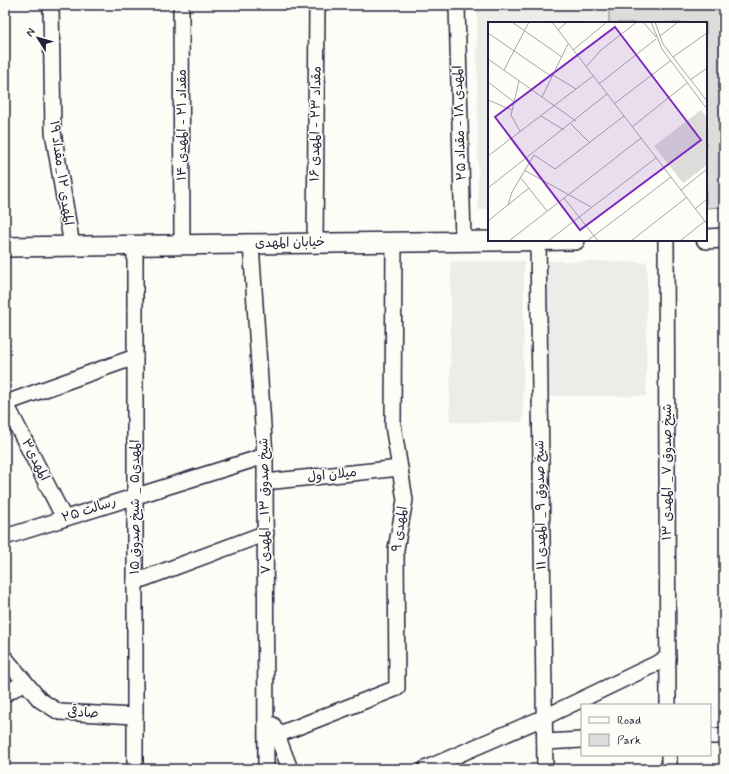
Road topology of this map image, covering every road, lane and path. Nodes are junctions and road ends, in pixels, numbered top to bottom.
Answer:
1 (51, 5) edge
2 (181, 5) edge
3 (317, 5) edge
4 (457, 5) edge
5 (707, 238) edge
6 (724, 238) edge
7 (464, 241) junction
8 (488, 241) edge
9 (538, 241) edge
10 (666, 241) edge
11 (394, 242) junction
12 (315, 243) junction
13 (182, 244) junction
14 (251, 244) junction
15 (135, 245) junction
16 (5, 246) edge
17 (72, 246) junction
18 (135, 357) junction
19 (7, 409) edge
20 (265, 456) junction
21 (400, 468) junction
22 (265, 482) junction
23 (135, 495) junction
24 (64, 518) junction
25 (266, 533) junction
26 (5, 537) edge
27 (135, 582) junction
28 (5, 658) edge
29 (668, 658) junction
30 (26, 682) junction
31 (5, 694) edge
32 (668, 704) edge
33 (266, 710) junction
34 (135, 716) junction
35 (544, 717) junction
36 (276, 734) junction
37 (711, 736) edge
38 (724, 736) edge
39 (581, 740) edge
40 (545, 742) junction
41 (669, 756) edge
42 (135, 769) edge
43 (266, 769) edge
44 (290, 769) edge
45 (425, 769) edge
46 (545, 769) edge
47 (669, 769) edge

1 - 17 street, المهدی ۱۲_مقداد ۱۹
2 - 13 street, مقداد ۲۱ - المهدی ۱۴
3 - 12 street, مقداد ۲۳ - المهدی ۱۶
4 - 7 street, المهدی ۱۸ - مقداد ۲۵
5 - 6 street
7 - 8 street, خیابان المهدی
7 - 11 street, خیابان المهدی
9 - 35 street, شیخ صدوق ۹_ المهدی ۱۱
10 - 29 street, شیخ صدوق ۷_ المهدی ۱۳
11 - 12 street, خیابان المهدی
11 - 21 street, المهدی ۹
12 - 14 street, خیابان المهدی
13 - 14 street, خیابان المهدی
13 - 15 street, خیابان المهدی
14 - 20 street, شیخ صدوق ۱۳_ المهدی ۷
15 - 17 street, خیابان المهدی
15 - 18 street, المهدی۵ _ شیخ صدوق ۱۵
16 - 17 street, خیابان المهدی
18 - 19 street
18 - 23 street, المهدی۵ _ شیخ صدوق ۱۵
19 - 24 street, المهدی۳
20 - 22 street, شیخ صدوق ۱۳_ المهدی ۷
20 - 23 street, رسالت ۲۵
21 - 22 street, میلان اول
21 - 36 street, المهدی ۹
22 - 25 street, شیخ صدوق ۱۳_ المهدی ۷
23 - 24 street, رسالت ۲۵
23 - 27 street, المهدی۵ _ شیخ صدوق ۱۵
24 - 26 street, رسالت ۲۵
25 - 27 street
25 - 33 street, شیخ صدوق ۱۳_ المهدی ۷
27 - 34 street, المهدی۵ _ شیخ صدوق ۱۵
28 - 30 street, صادقی
29 - 32 street, شیخ صدوق ۷_ المهدی ۱۳
29 - 35 street
30 - 31 street
30 - 34 street, صادقی
33 - 36 street
33 - 43 street, شیخ صدوق ۱۳_ المهدی ۷
34 - 42 street, المهدی۵ _ شیخ صدوق ۱۵
35 - 40 street, شیخ صدوق ۹_ المهدی ۱۱
35 - 45 street
36 - 44 street
37 - 38 street
39 - 40 street
40 - 46 street, شیخ صدوق ۹_ المهدی ۱۱
41 - 47 street

